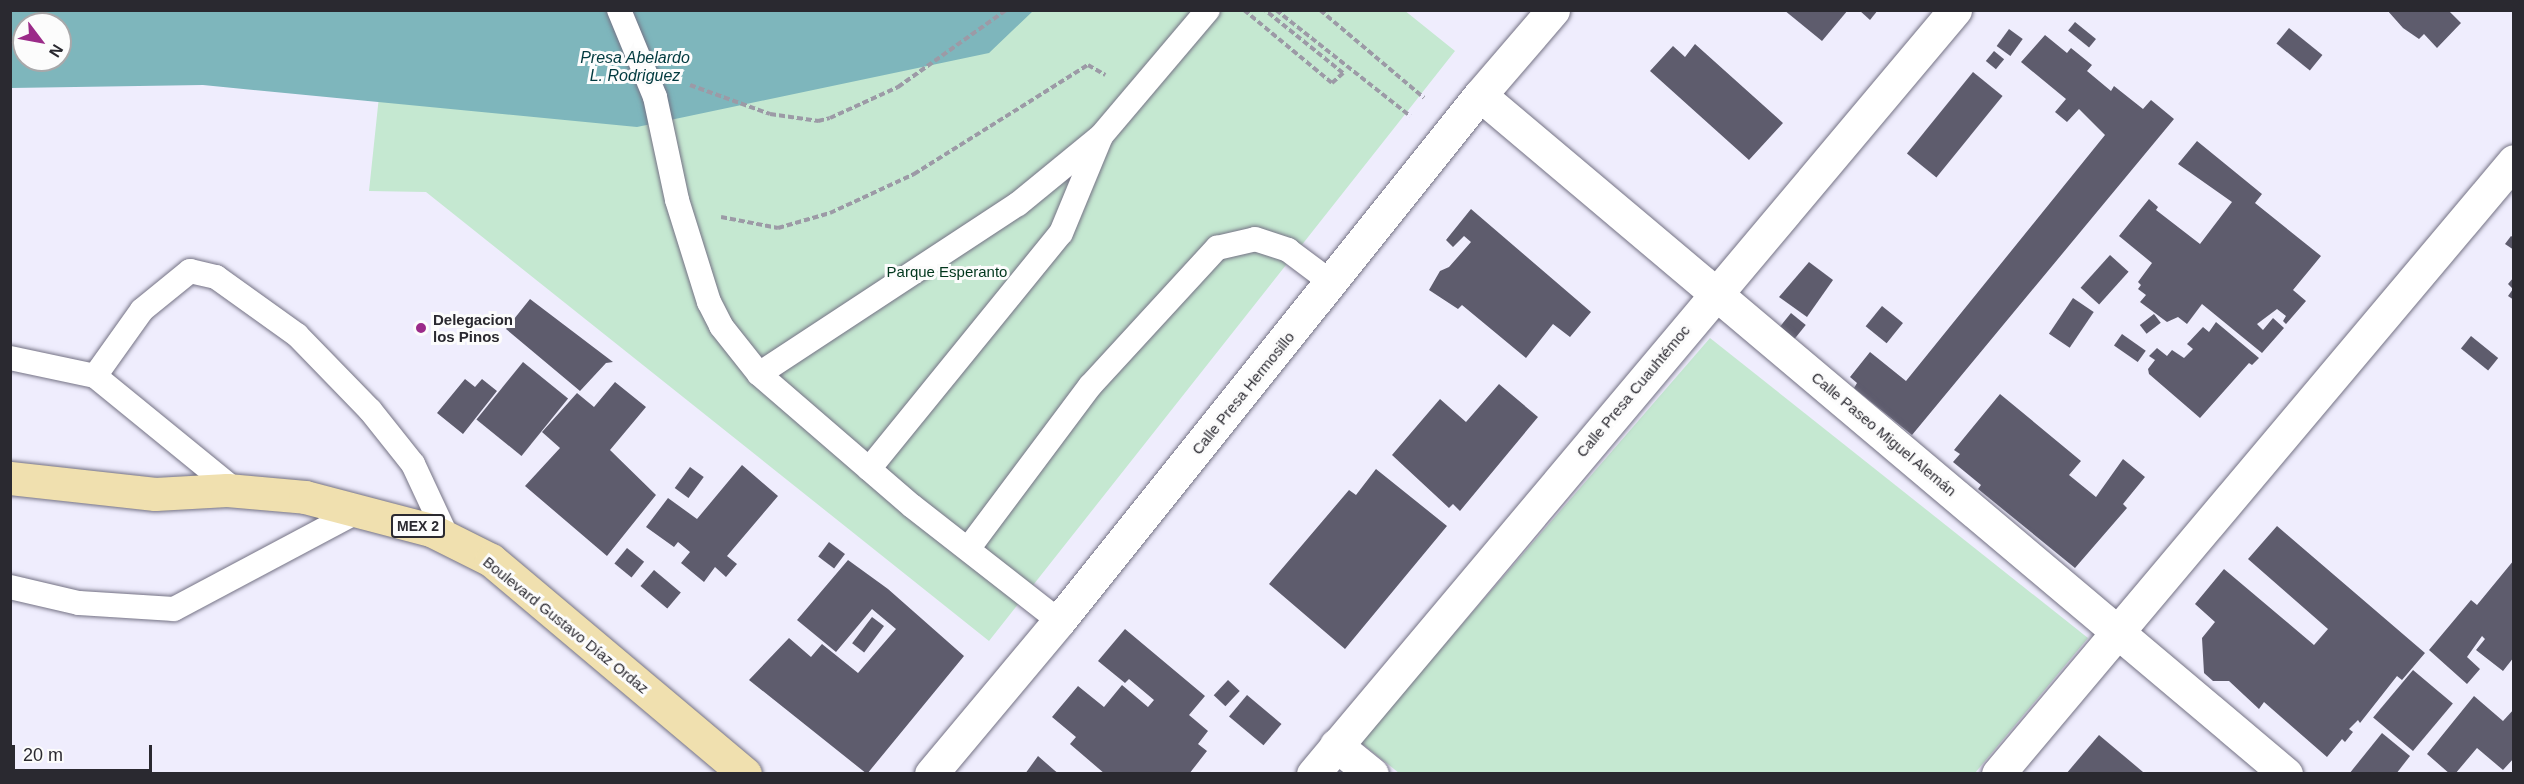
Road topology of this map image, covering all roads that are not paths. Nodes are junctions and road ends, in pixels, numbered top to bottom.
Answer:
1 (620, 10) edge
2 (1208, 10) edge
3 (1553, 10) edge
4 (1955, 10) edge
5 (1480, 95) junction
6 (1101, 136) junction
7 (2514, 161) edge
8 (1331, 282) junction
9 (1716, 292) junction
10 (10, 358) edge
11 (759, 374) junction
12 (95, 376) junction
13 (869, 469) junction
14 (10, 477) edge
15 (236, 491) junction
16 (362, 509) junction
17 (448, 539) junction
18 (968, 549) junction
19 (10, 587) edge
20 (1059, 621) junction
21 (2118, 632) junction
22 (1336, 745) junction
23 (746, 774) edge
24 (931, 774) edge
25 (1313, 774) edge
26 (1372, 774) edge
27 (1998, 774) edge
28 (2286, 774) edge

1 - 11 lane
2 - 6 lane
3 - 5 street, Calle Presa Hermosillo
4 - 9 street, Calle Presa Cuauhtémoc
5 - 8 street, Calle Presa Hermosillo
5 - 9 street, Calle Paseo Miguel Alemán
6 - 11 lane
6 - 13 lane
7 - 21 street
8 - 18 lane
8 - 20 street, Calle Presa Hermosillo
9 - 21 street, Calle Paseo Miguel Alemán
9 - 22 street, Calle Presa Cuauhtémoc
10 - 12 lane
11 - 13 lane
12 - 15 lane
12 - 17 lane
13 - 18 lane
14 - 15 main road, Boulevard Gustavo Díaz Ordaz / MEX 2
15 - 16 main road, Boulevard Gustavo Díaz Ordaz / MEX 2
16 - 17 main road, Boulevard Gustavo Díaz Ordaz / MEX 2
16 - 19 lane
17 - 23 main road, Boulevard Gustavo Díaz Ordaz / MEX 2
18 - 20 lane
20 - 24 street, Calle Presa Hermosillo
21 - 27 street
21 - 28 street, Calle Paseo Miguel Alemán
22 - 25 street, Calle Presa Cuauhtémoc
22 - 26 street

